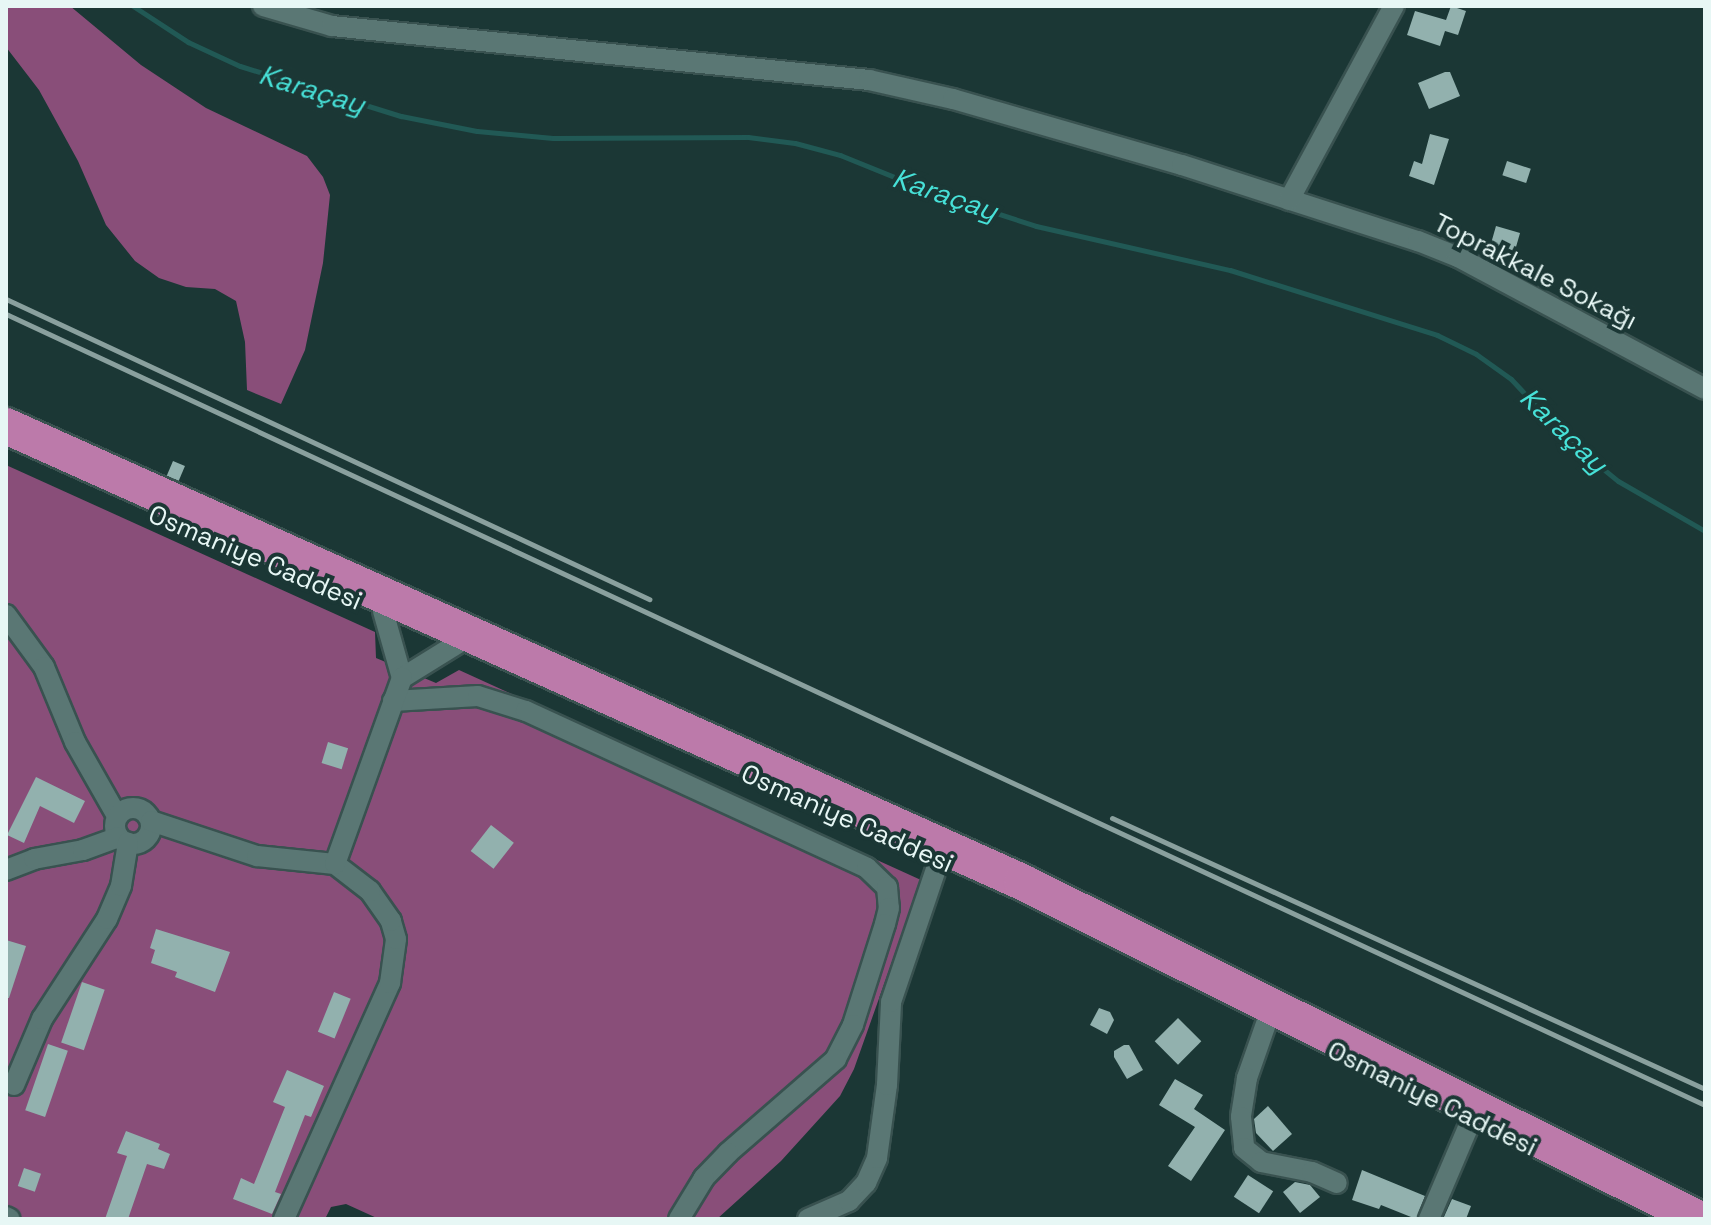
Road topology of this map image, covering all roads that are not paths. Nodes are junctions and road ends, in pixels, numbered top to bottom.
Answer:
1 (263, 6) edge
2 (1394, 6) edge
3 (1289, 200) junction
4 (1705, 389) edge
5 (6, 426) edge
6 (6, 448) edge
7 (383, 611) junction
8 (6, 615) edge
9 (457, 644) junction
10 (402, 678) junction
11 (393, 701) junction
12 (117, 816) junction
13 (151, 821) junction
14 (123, 840) junction
15 (939, 860) junction
16 (335, 864) junction
17 (6, 870) edge
18 (1268, 1018) junction
19 (14, 1085) dead end
20 (1472, 1118) junction
21 (1337, 1183) dead end
22 (284, 1219) edge
23 (679, 1219) edge
24 (808, 1219) edge
25 (1429, 1219) edge
26 (1676, 1219) edge
27 (1699, 1219) edge

1 - 3 street, Toprakkale Sokağı
2 - 3 street
3 - 4 street, Toprakkale Sokağı
5 - 27 highway
6 - 7 highway, Osmaniye Caddesi
7 - 9 highway, Osmaniye Caddesi
7 - 10 street
8 - 12 street
9 - 10 street
9 - 15 highway, Osmaniye Caddesi
10 - 11 street
11 - 16 street
11 - 23 street
12 - 13 street
12 - 14 street
13 - 14 street
13 - 16 street
14 - 17 street
14 - 19 street
15 - 18 highway, Osmaniye Caddesi
15 - 24 street
16 - 22 street
18 - 20 highway, Osmaniye Caddesi
18 - 21 street
20 - 25 street
20 - 26 highway, Osmaniye Caddesi

